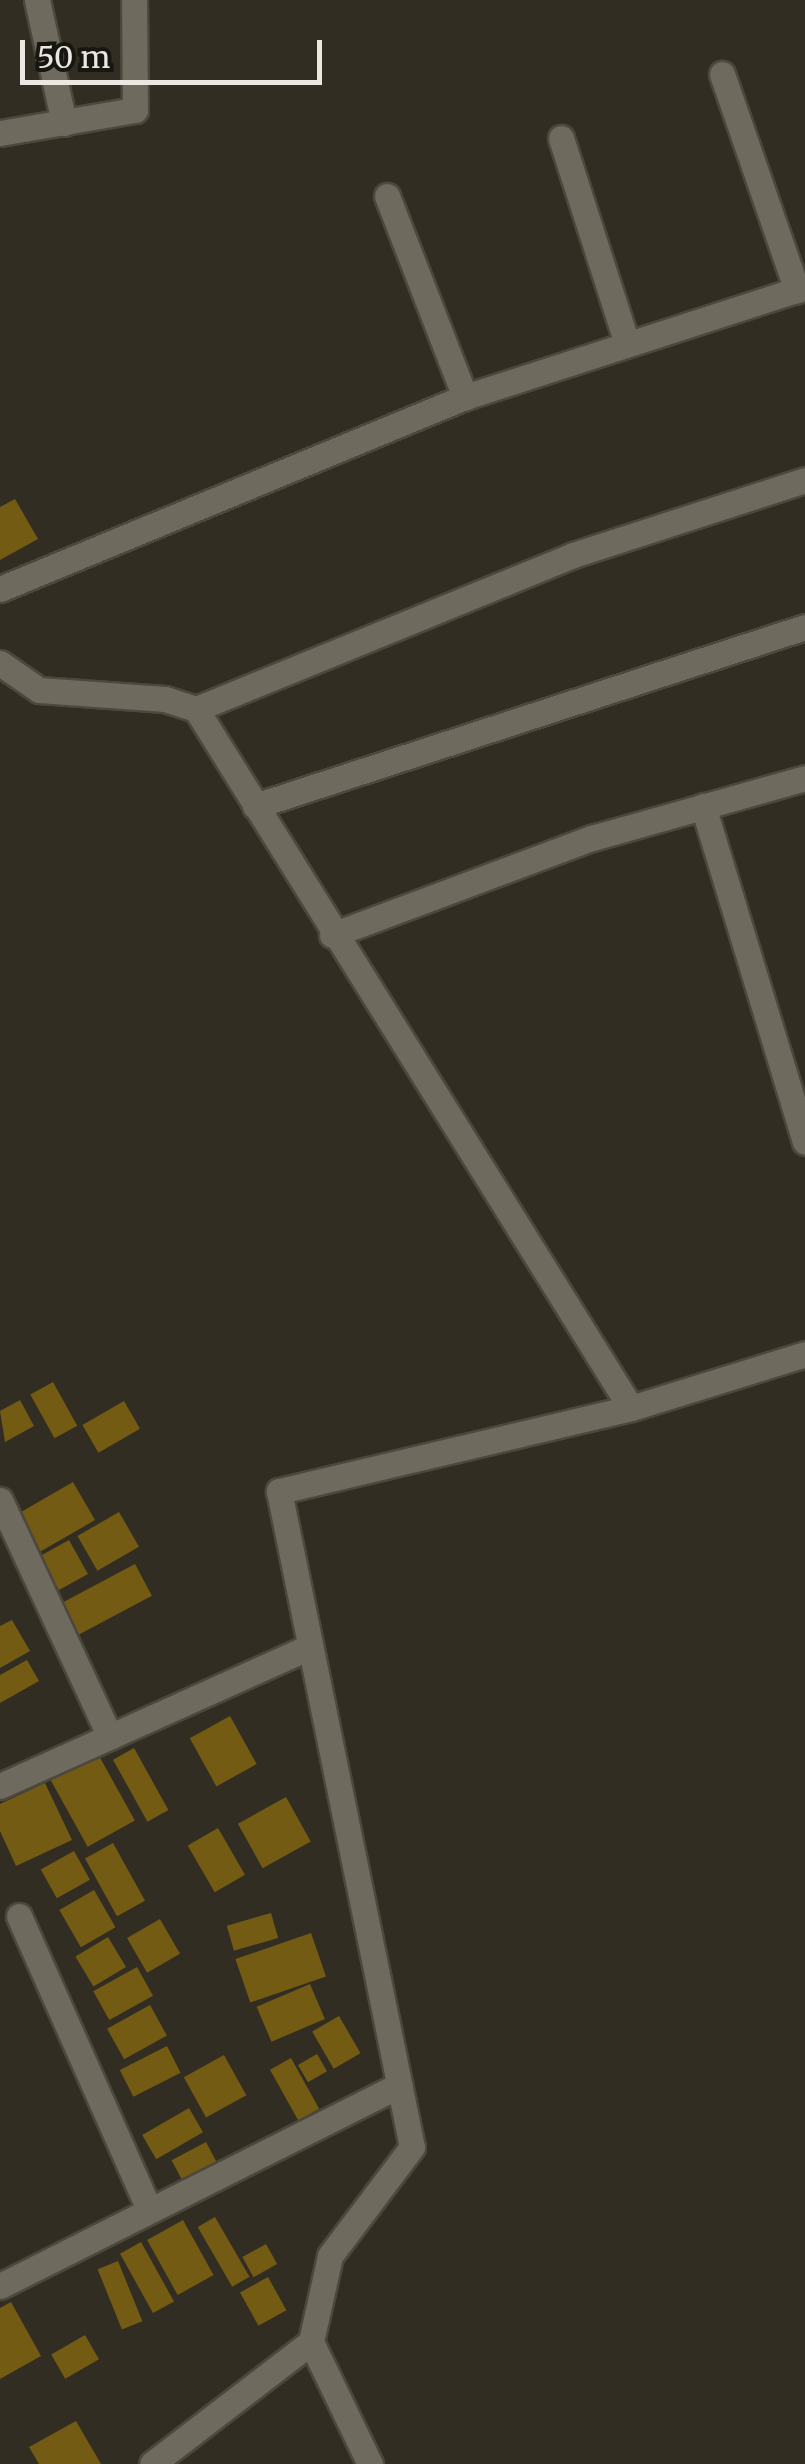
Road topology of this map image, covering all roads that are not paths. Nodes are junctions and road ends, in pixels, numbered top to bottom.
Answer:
1 (37, 0) edge
2 (134, 0) edge
3 (722, 74) dead end
4 (64, 123) junction
5 (0, 133) edge
6 (561, 138) dead end
7 (387, 196) dead end
8 (801, 288) edge
9 (627, 342) junction
10 (465, 398) junction
11 (805, 480) edge
12 (0, 590) edge
13 (805, 627) edge
14 (0, 662) edge
15 (196, 708) junction
16 (805, 778) edge
17 (255, 806) junction
18 (703, 806) junction
19 (332, 935) junction
20 (805, 1142) edge
21 (805, 1354) edge
22 (631, 1408) junction
23 (0, 1500) edge
24 (310, 1647) junction
25 (110, 1736) junction
26 (0, 1786) edge
27 (19, 1916) dead end
28 (399, 2086) junction
29 (149, 2210) junction
30 (0, 2286) edge
31 (311, 2342) junction
32 (152, 2464) edge
33 (370, 2464) edge

1 - 4 street
2 - 4 street
3 - 8 street
4 - 5 street
6 - 9 street
7 - 10 street
8 - 9 street
9 - 10 street
10 - 12 street
11 - 15 street
13 - 17 street
14 - 15 street
15 - 17 street
16 - 18 street
17 - 19 street
18 - 19 street
18 - 20 street
19 - 22 street
21 - 22 street
22 - 24 street
23 - 25 street
24 - 25 street
24 - 28 street
25 - 26 street
27 - 29 street
28 - 29 street
28 - 31 street
29 - 30 street
31 - 32 street
31 - 33 street

